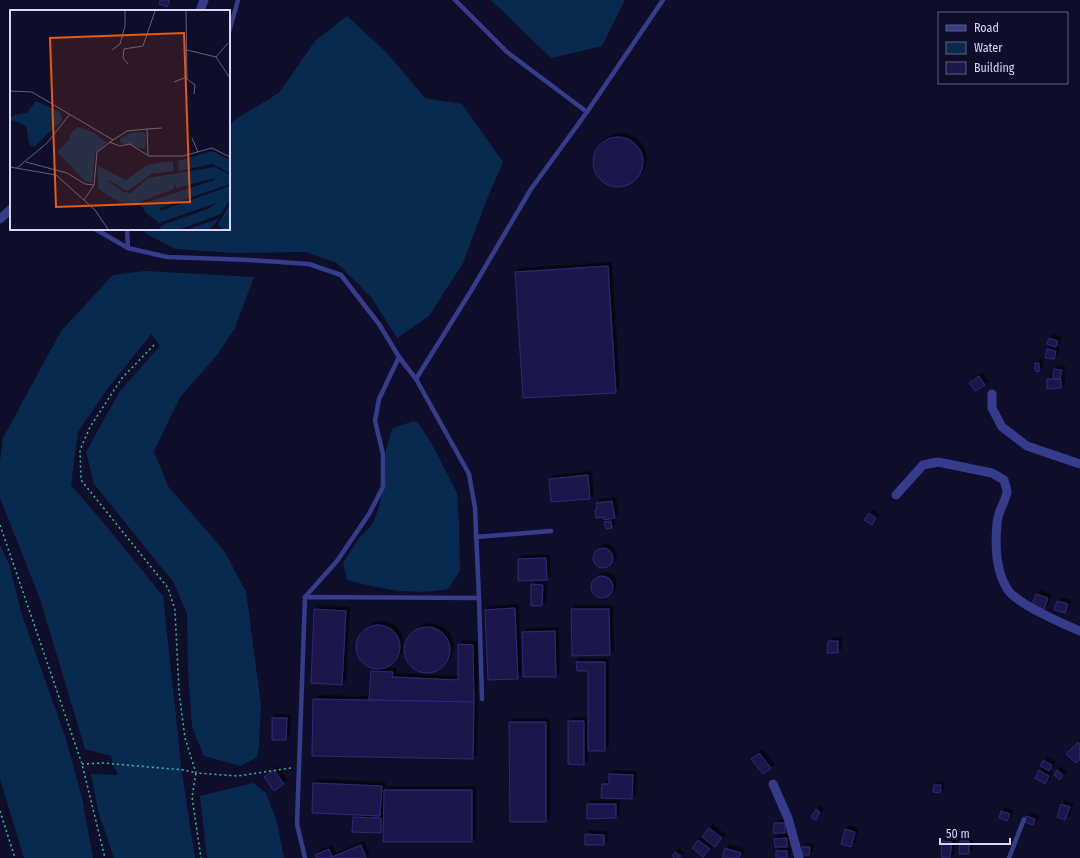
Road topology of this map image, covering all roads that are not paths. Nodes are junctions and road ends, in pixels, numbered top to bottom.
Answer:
1 (204, 0) edge
2 (238, 0) edge
3 (455, 0) edge
4 (663, 0) edge
5 (200, 10) edge
6 (230, 28) edge
7 (587, 112) junction
8 (10, 210) edge
9 (0, 219) edge
10 (97, 230) edge
11 (127, 230) edge
12 (128, 248) junction
13 (399, 357) junction
14 (416, 378) junction
15 (992, 394) dead end
16 (1080, 464) edge
17 (896, 495) dead end
18 (551, 531) dead end
19 (476, 537) junction
20 (305, 597) junction
21 (479, 598) junction
22 (1080, 631) edge
23 (482, 699) dead end
24 (773, 784) dead end
25 (1024, 819) dead end
26 (305, 858) edge
27 (799, 858) edge
28 (1009, 858) edge

1 - 5 street
2 - 6 lane
3 - 7 lane
4 - 7 lane
7 - 14 lane
8 - 9 street
10 - 12 lane
11 - 12 lane
12 - 13 lane
13 - 14 lane
13 - 20 lane
14 - 19 lane
15 - 16 street
17 - 22 street
18 - 19 lane
19 - 21 lane
20 - 21 lane
20 - 26 lane
21 - 23 lane
24 - 27 street
25 - 28 lane

